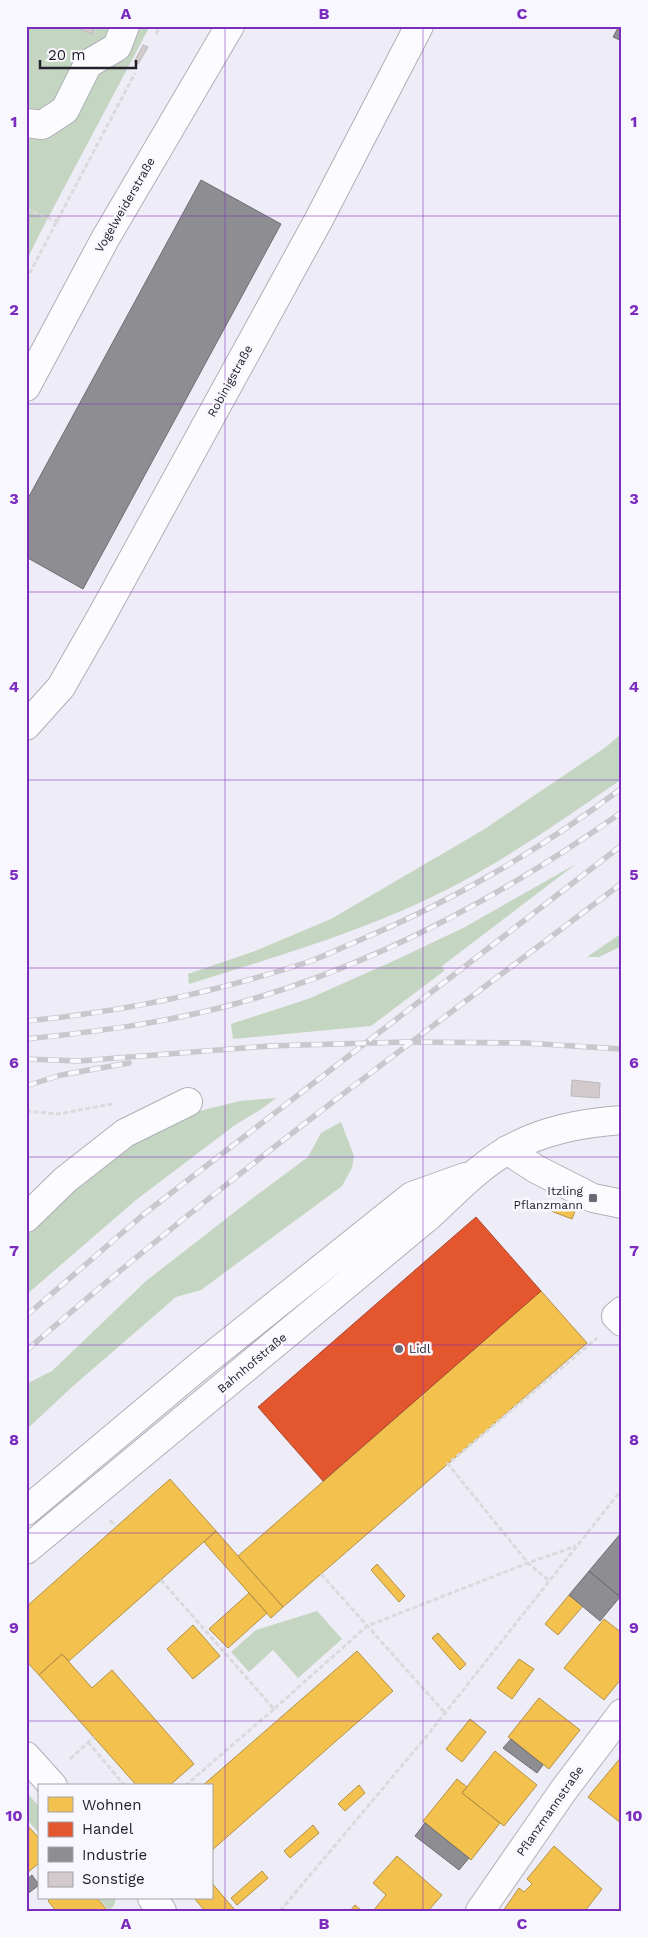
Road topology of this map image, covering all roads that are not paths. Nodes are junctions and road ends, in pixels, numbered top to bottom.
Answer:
1 (125, 26) edge
2 (230, 26) edge
3 (419, 26) edge
4 (26, 123) edge
5 (26, 387) edge
6 (26, 726) edge
7 (188, 1102) dead end
8 (622, 1120) edge
9 (507, 1150) junction
10 (475, 1173) junction
11 (622, 1204) edge
12 (26, 1218) edge
13 (28, 1508) edge
14 (26, 1550) edge
15 (622, 1713) edge
16 (26, 1756) edge
17 (51, 1784) edge
18 (154, 1900) edge
19 (162, 1911) edge
20 (480, 1911) edge

1 - 4 main road
2 - 5 main road, Vogelweiderstraße
3 - 6 main road, Robinigstraße
7 - 12 main road
8 - 9 main road, Bahnhofstraße
9 - 10 main road, Bahnhofstraße
9 - 11 main road
10 - 13 main road, Bahnhofstraße
10 - 14 main road, Bahnhofstraße
15 - 20 main road, Pflanzmannstraße
16 - 17 main road
18 - 19 main road

